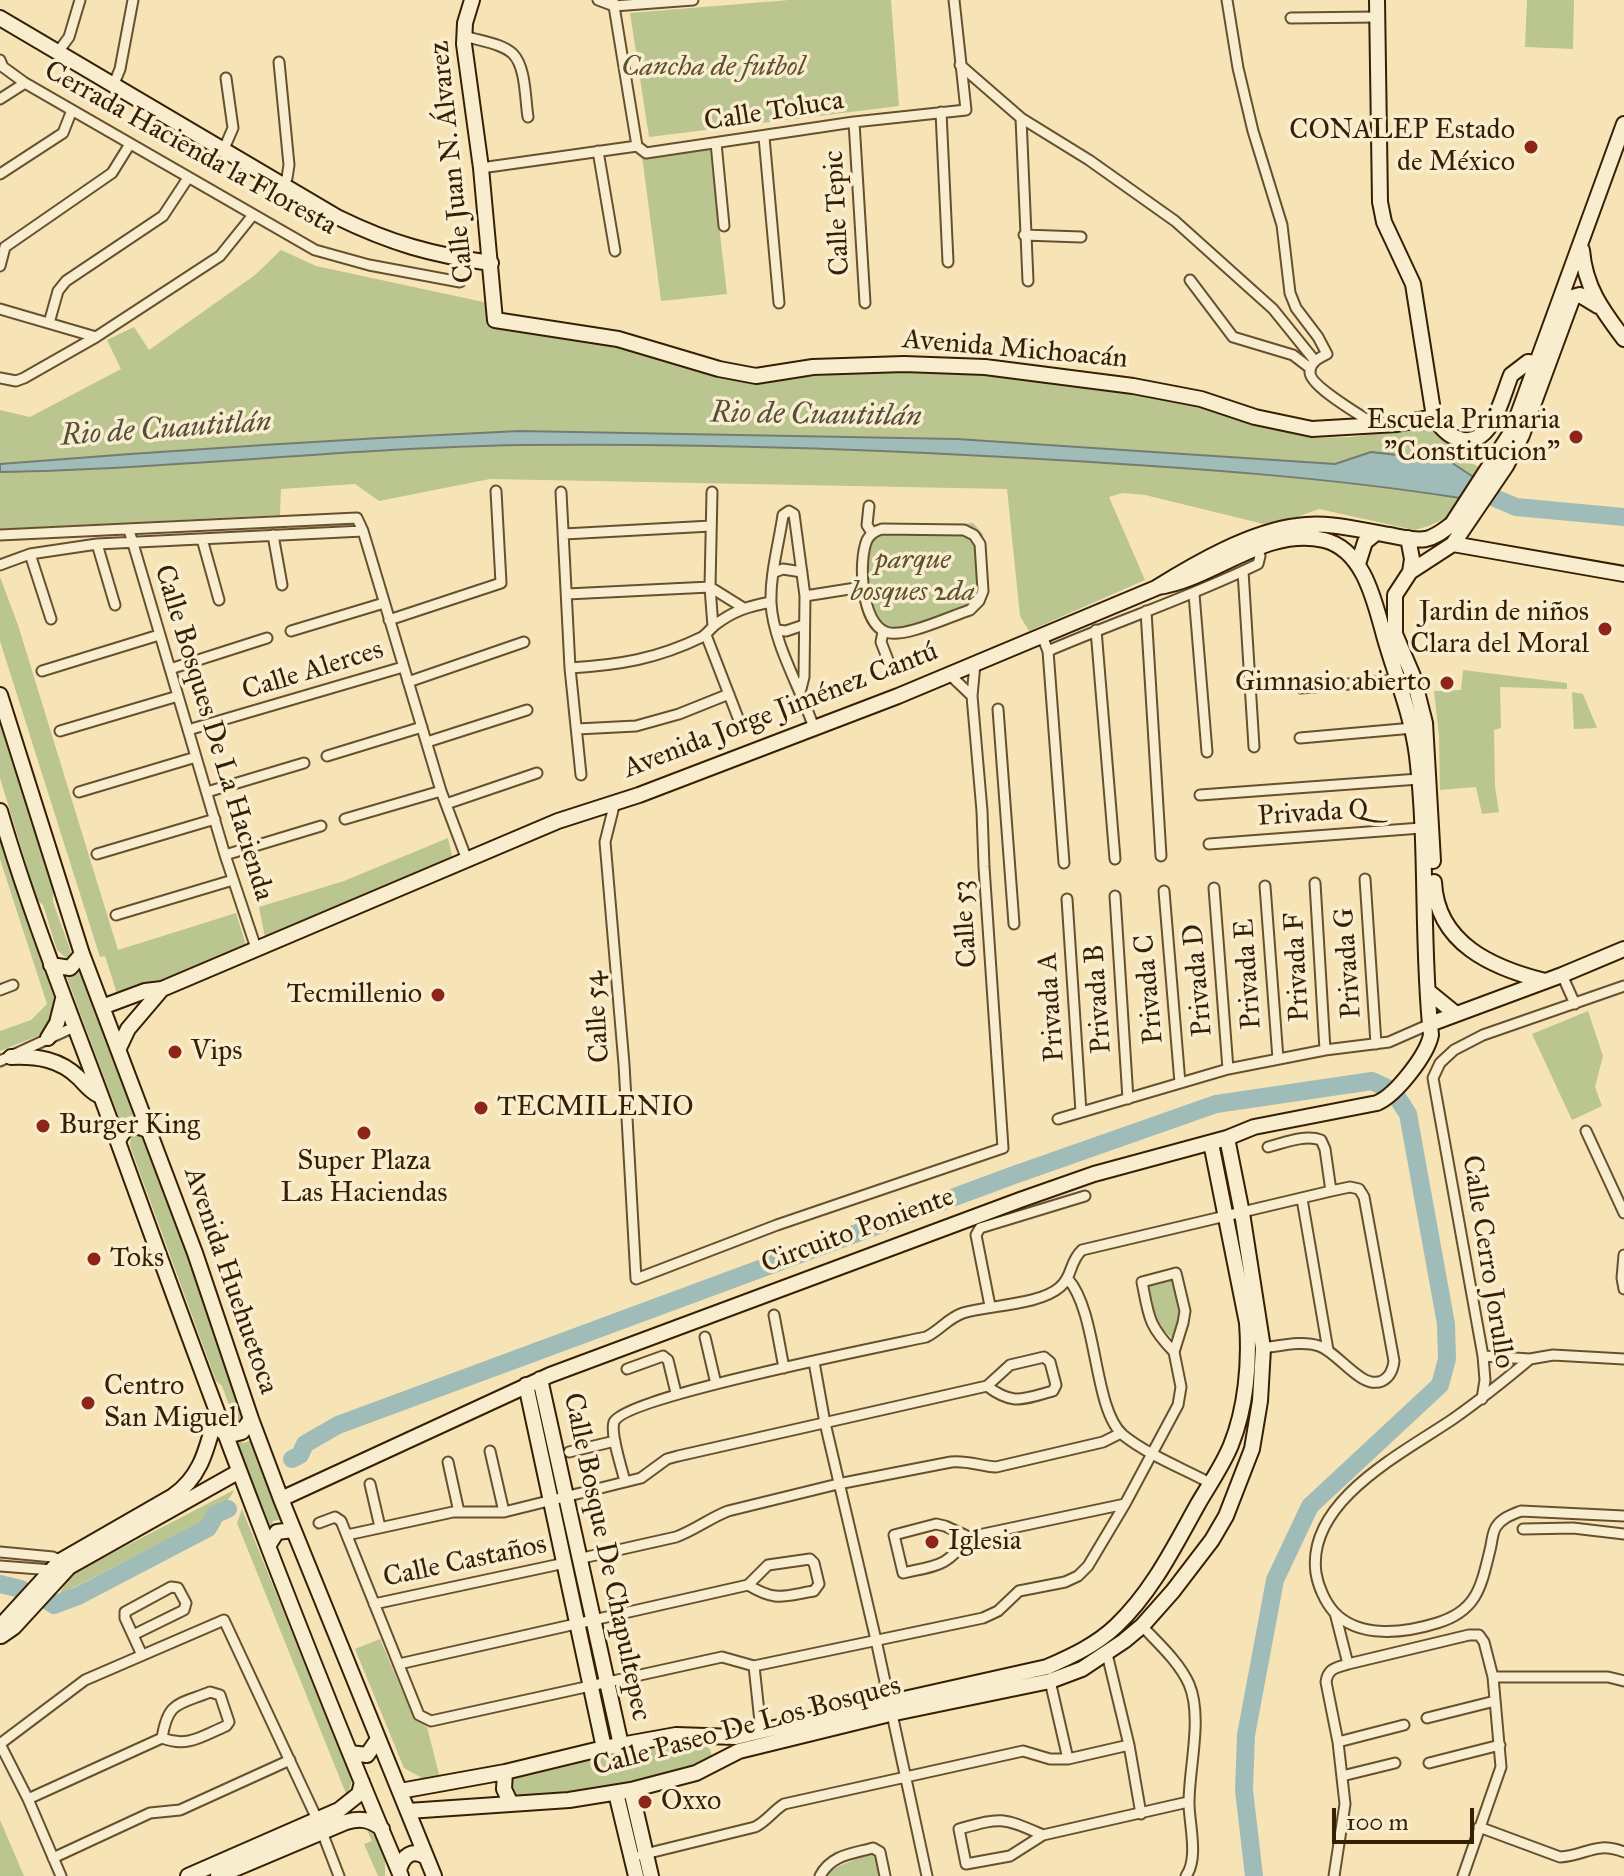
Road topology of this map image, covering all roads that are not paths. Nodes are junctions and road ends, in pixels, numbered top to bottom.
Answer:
1 (80, 0) edge
2 (133, 0) edge
3 (472, 0) edge
4 (598, 0) edge
5 (693, 0) edge
6 (954, 0) edge
7 (1227, 0) edge
8 (1377, 0) edge
9 (613, 3) edge
10 (1377, 17) junction
11 (0, 18) edge
12 (1291, 18) dead end
13 (465, 36) junction
14 (58, 52) junction
15 (0, 60) edge
16 (279, 62) dead end
17 (960, 65) junction
18 (226, 78) dead end
19 (25, 83) junction
20 (113, 86) junction
21 (0, 99) edge
22 (72, 110) junction
23 (941, 112) junction
24 (528, 117) dead end
25 (1021, 118) junction
26 (854, 122) junction
27 (1624, 124) edge
28 (764, 137) junction
29 (716, 143) junction
30 (130, 144) junction
31 (637, 146) junction
32 (223, 151) junction
33 (598, 151) junction
34 (481, 168) junction
35 (0, 174) edge
36 (188, 178) junction
37 (282, 186) junction
38 (253, 215) junction
39 (724, 226) dead end
40 (1024, 235) junction
41 (1081, 237) dead end
42 (1581, 245) junction
43 (615, 251) dead end
44 (948, 262) dead end
45 (491, 263) junction
46 (0, 266) edge
47 (1190, 280) dead end
48 (1028, 281) dead end
49 (460, 282) dead end
50 (779, 303) dead end
51 (865, 303) dead end
52 (1598, 306) junction
53 (0, 309) edge
54 (495, 320) joint
55 (49, 323) junction
56 (96, 337) junction
57 (1624, 339) edge
58 (1312, 364) junction
59 (1544, 364) junction
60 (0, 378) edge
61 (1434, 417) junction
62 (1376, 426) junction
63 (496, 491) dead end
64 (561, 492) dead end
65 (712, 492) dead end
66 (869, 506) dead end
67 (1471, 506) junction
68 (711, 526) junction
69 (129, 530) junction
70 (363, 531) junction
71 (872, 533) junction
72 (1376, 533) junction
73 (564, 534) junction
74 (0, 535) edge
75 (273, 535) junction
76 (1408, 538) junction
77 (202, 539) junction
78 (132, 542) junction
79 (97, 544) junction
80 (1453, 544) junction
81 (1257, 549) junction
82 (30, 554) junction
83 (1358, 564) junction
84 (0, 565) edge
85 (1243, 571) junction
86 (775, 572) junction
87 (802, 572) junction
88 (1410, 572) junction
89 (1624, 574) edge
90 (282, 585) dead end
91 (710, 587) junction
92 (862, 587) junction
93 (1158, 587) junction
94 (567, 594) junction
95 (1194, 594) junction
96 (1371, 594) junction
97 (1395, 595) junction
98 (805, 596) junction
99 (219, 600) dead end
100 (771, 602) junction
101 (384, 603) junction
102 (115, 605) dead end
103 (742, 607) junction
104 (1146, 611) junction
105 (51, 619) dead end
106 (389, 620) junction
107 (804, 625) junction
108 (777, 630) junction
109 (1096, 630) junction
110 (291, 631) dead end
111 (709, 631) junction
112 (883, 632) junction
113 (159, 635) junction
114 (1042, 636) junction
115 (267, 638) dead end
116 (524, 642) dead end
117 (1048, 651) junction
118 (888, 660) dead end
119 (975, 664) junction
120 (403, 667) junction
121 (570, 668) junction
122 (170, 669) junction
123 (42, 671) dead end
124 (950, 675) junction
125 (1397, 680) junction
126 (408, 682) junction
127 (1301, 688) dead end
128 (801, 689) junction
129 (729, 694) junction
130 (0, 695) edge
131 (178, 696) junction
132 (972, 696) junction
133 (998, 709) dead end
134 (527, 710) dead end
135 (740, 723) dead end
136 (422, 727) junction
137 (814, 728) junction
138 (1413, 728) junction
139 (577, 729) junction
140 (188, 730) junction
141 (60, 731) dead end
142 (1300, 738) dead end
143 (427, 742) junction
144 (1254, 747) dead end
145 (1207, 752) dead end
146 (327, 756) dead end
147 (196, 757) junction
148 (304, 763) dead end
149 (537, 773) dead end
150 (581, 775) dead end
151 (1419, 779) junction
152 (441, 791) junction
153 (79, 792) dead end
154 (207, 792) junction
155 (1200, 795) dead end
156 (615, 802) junction
157 (446, 804) junction
158 (1004, 809) junction
159 (0, 811) edge
160 (982, 811) junction
161 (215, 819) junction
162 (345, 819) dead end
163 (321, 826) dead end
164 (1421, 828) junction
165 (1209, 844) dead end
166 (97, 854) dead end
167 (225, 855) junction
168 (1161, 856) dead end
169 (1115, 859) dead end
170 (467, 860) junction
171 (1064, 863) dead end
172 (1365, 879) dead end
173 (233, 880) junction
174 (1315, 883) dead end
175 (1265, 886) dead end
176 (1214, 888) dead end
177 (1164, 891) dead end
178 (1115, 896) dead end
179 (1067, 899) dead end
180 (116, 915) dead end
181 (1014, 924) dead end
182 (256, 948) junction
183 (1624, 949) edge
184 (82, 954) junction
185 (51, 965) junction
186 (1562, 975) junction
187 (1545, 981) junction
188 (13, 985) dead end
189 (1624, 986) edge
190 (162, 989) junction
191 (0, 990) edge
192 (1429, 992) junction
193 (63, 998) junction
194 (1575, 1004) junction
195 (102, 1007) junction
196 (1456, 1014) junction
197 (1430, 1024) junction
198 (74, 1027) junction
199 (48, 1038) junction
200 (1376, 1044) junction
201 (119, 1048) junction
202 (1325, 1050) junction
203 (6, 1059) edge
204 (1278, 1059) junction
205 (1228, 1069) junction
206 (1180, 1083) junction
207 (99, 1095) junction
208 (1128, 1099) junction
209 (1081, 1112) junction
210 (1058, 1119) dead end
211 (149, 1131) junction
212 (1586, 1131) dead end
213 (1227, 1138) junction
214 (118, 1142) junction
215 (1211, 1143) junction
216 (1268, 1147) dead end
217 (1003, 1148) joint
218 (1331, 1191) junction
219 (1085, 1196) dead end
220 (1302, 1199) junction
221 (1624, 1213) edge
222 (1235, 1215) junction
223 (1624, 1255) edge
224 (1068, 1279) junction
225 (1624, 1289) edge
226 (990, 1306) junction
227 (774, 1315) dead end
228 (705, 1337) dead end
229 (1263, 1348) junction
230 (1328, 1350) junction
231 (1174, 1352) junction
232 (1483, 1356) junction
233 (1530, 1359) junction
234 (1624, 1359) edge
235 (814, 1362) junction
236 (784, 1368) junction
237 (627, 1369) dead end
238 (533, 1382) junction
239 (716, 1384) junction
240 (987, 1386) junction
241 (676, 1393) junction
242 (1482, 1399) junction
243 (216, 1415) junction
244 (251, 1419) junction
245 (825, 1423) junction
246 (223, 1432) junction
247 (1121, 1433) junction
248 (615, 1441) junction
249 (1231, 1444) junction
250 (1252, 1449) junction
251 (490, 1451) dead end
252 (569, 1452) dead end
253 (1151, 1452) junction
254 (448, 1462) dead end
255 (238, 1472) junction
256 (625, 1482) junction
257 (1210, 1483) junction
258 (370, 1484) dead end
259 (838, 1484) junction
260 (281, 1499) junction
261 (557, 1499) junction
262 (1125, 1504) junction
263 (459, 1512) junction
264 (504, 1512) junction
265 (1624, 1516) edge
266 (319, 1523) dead end
267 (380, 1527) junction
268 (1523, 1529) dead end
269 (293, 1530) junction
270 (1624, 1534) edge
271 (347, 1535) junction
272 (969, 1537) junction
273 (268, 1546) junction
274 (0, 1552) edge
275 (571, 1561) junction
276 (0, 1566) edge
277 (60, 1568) junction
278 (1157, 1578) junction
279 (748, 1585) junction
280 (1173, 1591) junction
281 (374, 1604) junction
282 (1334, 1612) junction
283 (593, 1620) junction
284 (578, 1623) junction
285 (1142, 1626) junction
286 (1, 1635) edge
287 (133, 1635) junction
288 (876, 1640) junction
289 (1107, 1654) junction
290 (142, 1655) junction
291 (399, 1664) junction
292 (1348, 1664) junction
293 (754, 1666) junction
294 (1048, 1674) junction
295 (1493, 1677) junction
296 (1624, 1681) edge
297 (607, 1682) junction
298 (591, 1685) junction
299 (1495, 1701) junction
300 (889, 1708) junction
301 (1427, 1718) dead end
302 (1404, 1725) dead end
303 (761, 1731) junction
304 (705, 1736) junction
305 (162, 1738) junction
306 (378, 1739) junction
307 (1338, 1742) junction
308 (0, 1744) edge
309 (621, 1745) junction
310 (1129, 1745) junction
311 (1500, 1745) junction
312 (604, 1748) junction
313 (350, 1753) junction
314 (1068, 1759) junction
315 (290, 1760) junction
316 (1395, 1763) dead end
317 (1429, 1763) dead end
318 (712, 1767) junction
319 (505, 1772) junction
320 (905, 1775) junction
321 (1342, 1776) junction
322 (362, 1782) junction
323 (400, 1791) junction
324 (623, 1792) junction
325 (28, 1799) junction
326 (1188, 1802) junction
327 (511, 1804) junction
328 (408, 1811) junction
329 (1141, 1814) junction
330 (319, 1826) junction
331 (1479, 1827) junction
332 (382, 1829) junction
333 (1043, 1835) junction
334 (1624, 1852) edge
335 (638, 1855) junction
336 (426, 1857) junction
337 (53, 1858) junction
338 (400, 1873) edge
339 (61, 1876) edge
340 (188, 1876) edge
341 (218, 1876) edge
342 (339, 1876) edge
343 (434, 1876) edge
344 (636, 1876) edge
345 (651, 1876) edge
346 (820, 1876) edge
347 (885, 1876) edge
348 (927, 1876) edge
349 (1186, 1876) edge
350 (1334, 1876) edge
351 (1463, 1876) edge

1 - 14 street
2 - 20 street
3 - 13 main road, Calle Juan N. Álvarez
4 - 9 street
5 - 9 street
6 - 17 street, Calle Toluca
7 - 58 street
8 - 10 main road
9 - 31 street
10 - 12 street
10 - 61 main road
11 - 14 main road
13 - 24 street
13 - 34 main road, Calle Juan N. Álvarez
14 - 20 main road
15 - 19 street, Cerrada Hacienda la Floresta
16 - 37 street
17 - 23 street, Calle Toluca
17 - 25 street
18 - 32 street
19 - 21 street
19 - 22 street, Cerrada Hacienda la Floresta
20 - 32 main road
22 - 30 street, Cerrada Hacienda la Floresta
22 - 35 street
23 - 26 street, Calle Toluca
23 - 44 street
25 - 40 street
25 - 58 street
26 - 28 street, Calle Toluca
26 - 51 street, Calle Tepic
27 - 42 main road
28 - 29 street, Calle Toluca
28 - 50 street
29 - 31 street, Calle Toluca
29 - 39 street
30 - 36 street, Cerrada Hacienda la Floresta
30 - 46 street
31 - 33 street, Calle Toluca
32 - 37 main road
33 - 34 street, Calle Toluca
33 - 43 street
34 - 45 main road, Calle Juan N. Álvarez
36 - 38 street, Cerrada Hacienda la Floresta
36 - 55 street
37 - 45 main road
38 - 49 street, Cerrada Hacienda la Floresta
38 - 56 street
40 - 41 street
40 - 48 street
42 - 52 main road
42 - 59 main road
45 - 54 main road, Calle Juan N. Álvarez
47 - 58 street
52 - 57 main road
52 - 59 main road
53 - 55 street
54 - 62 main road, Avenida Michoacán
55 - 56 street
56 - 60 street
58 - 62 street
59 - 61 main road
59 - 67 main road
61 - 62 main road, Avenida Michoacán
63 - 106 street
64 - 73 street
65 - 68 street
66 - 71 street
67 - 76 main road, Avenida Jorge Jiménez Cantú
67 - 80 main road
68 - 73 street
68 - 91 street
69 - 70 street
69 - 74 street
69 - 78 street, Calle Bosques De La Hacienda
70 - 75 street
70 - 101 street
71 - 92 street
71 - 112 street
72 - 76 main road, Avenida Jorge Jiménez Cantú
72 - 83 main road
72 - 93 main road, Avenida Jorge Jiménez Cantú
73 - 94 street
75 - 77 street
75 - 90 street
76 - 88 main road
77 - 78 street
77 - 99 street
78 - 79 street
78 - 113 street, Calle Bosques De La Hacienda
79 - 82 street
79 - 102 street
80 - 88 main road
80 - 89 main road
81 - 83 main road
81 - 85 street
81 - 93 main road
82 - 84 street
82 - 105 street
83 - 96 main road
85 - 95 street
85 - 144 street
86 - 87 street
86 - 87 street
86 - 100 street
87 - 98 street
88 - 97 main road
91 - 94 street
91 - 103 street
91 - 111 street
92 - 98 street
92 - 112 street
93 - 114 main road, Avenida Jorge Jiménez Cantú
94 - 121 street
95 - 104 street
95 - 145 street
96 - 97 main road
96 - 125 main road
97 - 187 main road
98 - 107 street
100 - 103 street
100 - 108 street
101 - 106 street
101 - 110 street
103 - 111 street
104 - 109 street
104 - 168 street
106 - 120 street
107 - 108 street
107 - 128 street
108 - 128 street
109 - 117 street
109 - 169 street
111 - 121 street
111 - 129 street
112 - 118 street
113 - 122 street, Calle Bosques De La Hacienda
113 - 123 street
114 - 117 street
114 - 119 main road, Avenida Jorge Jiménez Cantú
115 - 122 street
116 - 126 street
117 - 171 street
119 - 124 main road, Avenida Jorge Jiménez Cantú
119 - 132 street, Calle 53
120 - 126 street
120 - 140 street, Calle Alerces
121 - 139 street
122 - 131 street, Calle Bosques De La Hacienda
124 - 132 street
124 - 137 main road, Avenida Jorge Jiménez Cantú
125 - 127 street
125 - 138 main road
126 - 136 street
128 - 137 street
129 - 135 street
129 - 139 street
130 - 184 main road, Avenida Huehuetoca
131 - 140 street, Calle Bosques De La Hacienda
131 - 141 street
132 - 160 street, Calle 53
133 - 158 street
134 - 143 street
136 - 143 street
136 - 146 street
137 - 156 main road, Avenida Jorge Jiménez Cantú
138 - 142 street
138 - 151 main road
139 - 150 street
140 - 147 street, Calle Bosques De La Hacienda
143 - 152 street
147 - 153 street
147 - 154 street, Calle Bosques De La Hacienda
148 - 154 street
149 - 157 street
151 - 155 street
151 - 164 main road
152 - 157 street
152 - 162 street
154 - 161 street, Calle Bosques De La Hacienda
156 - 170 main road, Avenida Jorge Jiménez Cantú
156 - 217 street, Calle 54
157 - 170 street
158 - 160 street
158 - 181 street
159 - 185 main road, Avenida Huehuetoca
160 - 217 street, Calle 53
161 - 166 street
161 - 167 street, Calle Bosques De La Hacienda
163 - 167 street
164 - 165 street, Privada Q
164 - 192 main road
167 - 173 street, Calle Bosques De La Hacienda
170 - 182 main road, Avenida Jorge Jiménez Cantú
172 - 200 street, Privada G
173 - 180 street
173 - 182 street, Calle Bosques De La Hacienda
174 - 202 street, Privada F
175 - 204 street, Privada E
176 - 205 street, Privada D
177 - 206 street, Privada C
178 - 208 street, Privada B
179 - 209 street, Privada A
182 - 190 main road, Avenida Jorge Jiménez Cantú
183 - 186 main road
184 - 185 main road
184 - 195 main road, Avenida Huehuetoca
185 - 193 main road, Avenida Huehuetoca
186 - 187 main road
186 - 194 street
187 - 196 main road
188 - 191 street
189 - 194 street
190 - 195 main road, Avenida Jorge Jiménez Cantú
190 - 201 main road, Avenida Jorge Jiménez Cantú
192 - 196 main road
192 - 197 main road
193 - 198 main road, Avenida Huehuetoca
193 - 199 main road
194 - 232 street, Calle Cerro Jorullo
195 - 201 main road, Avenida Huehuetoca
196 - 197 main road
197 - 200 street
197 - 213 main road, Circuito Poniente
198 - 199 street
198 - 207 main road, Avenida Huehuetoca
199 - 203 street
200 - 202 street
201 - 211 main road, Avenida Huehuetoca
202 - 204 street
203 - 207 main road
204 - 205 street
205 - 206 street
206 - 208 street
207 - 214 main road, Avenida Huehuetoca
208 - 209 street
209 - 210 street
211 - 214 main road
211 - 244 main road, Avenida Huehuetoca
212 - 221 street
213 - 215 main road, Circuito Poniente
213 - 222 main road
214 - 243 main road, Avenida Huehuetoca
215 - 222 main road
215 - 238 main road, Circuito Poniente
216 - 218 street
218 - 220 street
218 - 230 street
219 - 226 street
220 - 222 street
220 - 230 street
222 - 224 street
222 - 229 main road
222 - 249 main road
223 - 225 street
224 - 226 street
224 - 247 street
226 - 235 street
227 - 236 street
228 - 239 street
229 - 230 street
229 - 250 main road
231 - 231 street
231 - 253 street
232 - 233 street
232 - 242 street, Calle Cerro Jorullo
233 - 234 street
233 - 242 street
235 - 236 street
235 - 245 street
236 - 239 street
237 - 241 street
238 - 260 main road, Circuito Poniente
238 - 261 main road, Calle Bosque De Chapultepec
239 - 241 street
240 - 240 street
240 - 245 street
241 - 248 street
242 - 282 street, Calle Cerro Jorullo
243 - 246 main road, Avenida Huehuetoca
243 - 277 main road
244 - 246 main road
244 - 260 main road, Avenida Huehuetoca
245 - 256 street
245 - 259 street
246 - 255 main road, Avenida Huehuetoca
247 - 253 street
247 - 259 street, Calle Castaños
248 - 252 street
248 - 256 street
249 - 250 main road
249 - 257 main road
250 - 280 main road
251 - 264 street
253 - 257 street
253 - 262 street
254 - 263 street
255 - 273 main road, Avenida Huehuetoca
255 - 277 main road
256 - 261 street
257 - 278 main road
258 - 267 street
259 - 275 street, Calle Castaños
259 - 288 street
260 - 269 main road, Avenida Huehuetoca
261 - 264 street
261 - 275 main road, Calle Bosque De Chapultepec
262 - 272 street
262 - 288 street
263 - 264 street
263 - 267 street
265 - 282 street
266 - 271 street
267 - 271 street
268 - 270 street
269 - 273 main road
269 - 306 main road, Avenida Huehuetoca
271 - 281 street
272 - 272 street
273 - 313 main road, Avenida Huehuetoca
274 - 277 street
275 - 281 street, Calle Castaños
275 - 283 main road, Calle Bosque De Chapultepec
275 - 284 main road, Calle Bosque De Chapultepec
276 - 277 street
277 - 286 main road
278 - 280 main road
278 - 294 main road
279 - 279 street
279 - 283 street
280 - 285 main road
281 - 291 street
282 - 292 street
283 - 284 street
283 - 297 main road, Calle Bosque De Chapultepec
284 - 291 street
284 - 298 main road, Calle Bosque De Chapultepec
285 - 289 main road
285 - 326 street
287 - 287 street
287 - 290 street
288 - 293 street
288 - 300 street
289 - 294 main road
289 - 310 street
290 - 308 street
290 - 315 street
291 - 298 street
292 - 295 street
292 - 307 street
293 - 297 street
293 - 303 street
294 - 300 main road, Calle Paseo De Los Bosques
294 - 314 street
295 - 296 street
295 - 299 street
297 - 298 street
297 - 309 main road, Calle Bosque De Chapultepec
298 - 312 main road, Calle Bosque De Chapultepec
299 - 301 street
299 - 311 street
300 - 303 main road, Calle Paseo De Los Bosques
300 - 318 main road, Calle Paseo De Los Bosques
300 - 320 street
302 - 307 street
303 - 304 main road, Calle Paseo De Los Bosques
304 - 309 main road, Calle Paseo De Los Bosques
304 - 318 main road
305 - 305 street
305 - 325 street
306 - 313 main road
306 - 323 main road, Avenida Huehuetoca
307 - 321 street
308 - 325 street
309 - 312 main road, Calle Paseo De Los Bosques
310 - 314 street
310 - 329 street
311 - 317 street
311 - 331 street
312 - 319 main road, Calle Paseo De Los Bosques
313 - 322 main road, Avenida Huehuetoca
314 - 320 street
315 - 330 street
315 - 337 street
316 - 321 street
318 - 324 main road, Calle Paseo De Los Bosques
319 - 323 main road, Calle Paseo De Los Bosques
319 - 327 main road
320 - 335 street
320 - 348 street
321 - 350 street
322 - 330 main road
322 - 332 main road, Avenida Huehuetoca
323 - 328 main road, Avenida Huehuetoca
324 - 327 main road, Calle Paseo De Los Bosques
324 - 335 main road
325 - 337 street
326 - 329 street
326 - 349 street
327 - 328 main road, Calle Paseo De Los Bosques
328 - 336 main road, Avenida Huehuetoca
329 - 333 street
330 - 332 main road
330 - 340 main road
330 - 341 main road
330 - 342 street
331 - 334 street
331 - 351 street
332 - 338 main road, Avenida Huehuetoca
333 - 333 street
335 - 344 main road
335 - 345 main road
336 - 338 main road
336 - 343 main road, Avenida Huehuetoca
337 - 339 street
346 - 347 street

